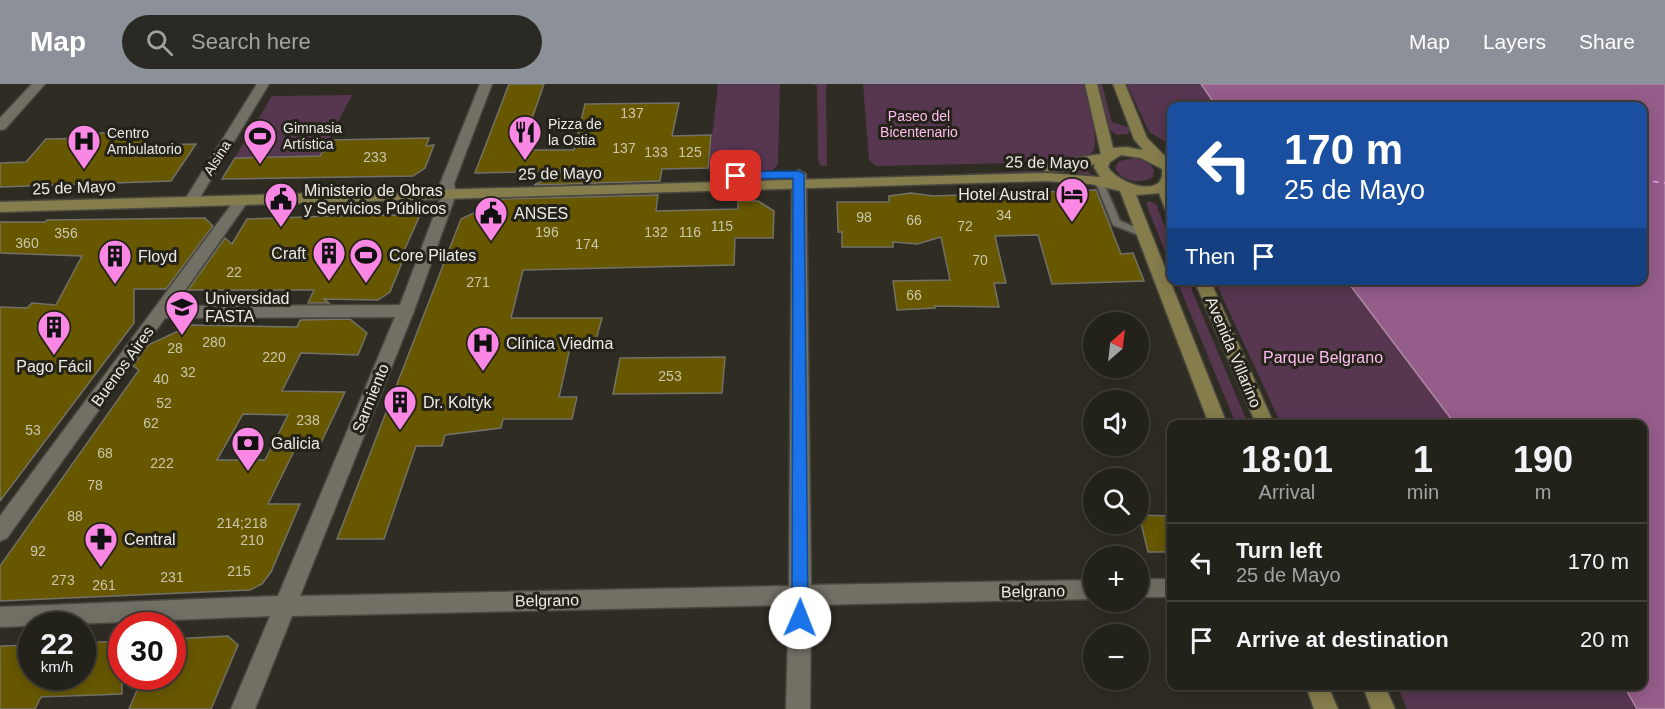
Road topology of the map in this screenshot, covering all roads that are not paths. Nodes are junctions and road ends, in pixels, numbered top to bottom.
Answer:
1 (39, 84) edge
2 (263, 84) edge
3 (486, 84) edge
4 (1091, 84) edge
5 (1119, 84) edge
6 (0, 126) edge
7 (1108, 157) junction
8 (1166, 169) junction
9 (798, 180) junction
10 (1099, 181) junction
11 (1123, 187) junction
12 (448, 189) junction
13 (194, 196) junction
14 (0, 197) edge
15 (1167, 198) edge
16 (242, 200) junction
17 (0, 207) edge
18 (1144, 234) junction
19 (1204, 285) edge
20 (406, 311) junction
21 (162, 312) junction
22 (1216, 420) edge
23 (1263, 420) edge
24 (0, 532) edge
25 (1149, 588) edge
26 (1167, 588) edge
27 (1083, 589) edge
28 (800, 596) junction
29 (284, 606) junction
30 (0, 617) edge
31 (1319, 690) edge
32 (1376, 690) edge
33 (243, 709) edge
34 (798, 709) edge
35 (1326, 709) edge
36 (1383, 709) edge

1 - 6 street
2 - 13 street, Alsina
3 - 12 street, Sarmiento
4 - 7 main road
5 - 8 main road
7 - 8 main road, 25 de Mayo
7 - 9 main road, 25 de Mayo
7 - 11 main road, 25 de Mayo
8 - 11 main road, 25 de Mayo
8 - 15 main road
9 - 10 main road, 25 de Mayo
9 - 12 main road, 25 de Mayo
9 - 28 street
10 - 11 main road, 25 de Mayo
10 - 18 lane
11 - 18 main road
12 - 13 main road, 25 de Mayo
12 - 16 main road, 25 de Mayo
12 - 20 street, Sarmiento
13 - 14 main road, 25 de Mayo
13 - 16 main road, 25 de Mayo
13 - 17 main road, 25 de Mayo
16 - 21 street, Buenos Aires
18 - 22 main road
19 - 23 main road, Avenida Villarino
20 - 21 street
20 - 29 street, Sarmiento
21 - 24 street, Buenos Aires
25 - 26 street
27 - 28 street, Belgrano
28 - 29 street, Belgrano
28 - 34 street
29 - 30 street, Belgrano
29 - 33 street, Sarmiento
31 - 35 main road
32 - 36 main road

